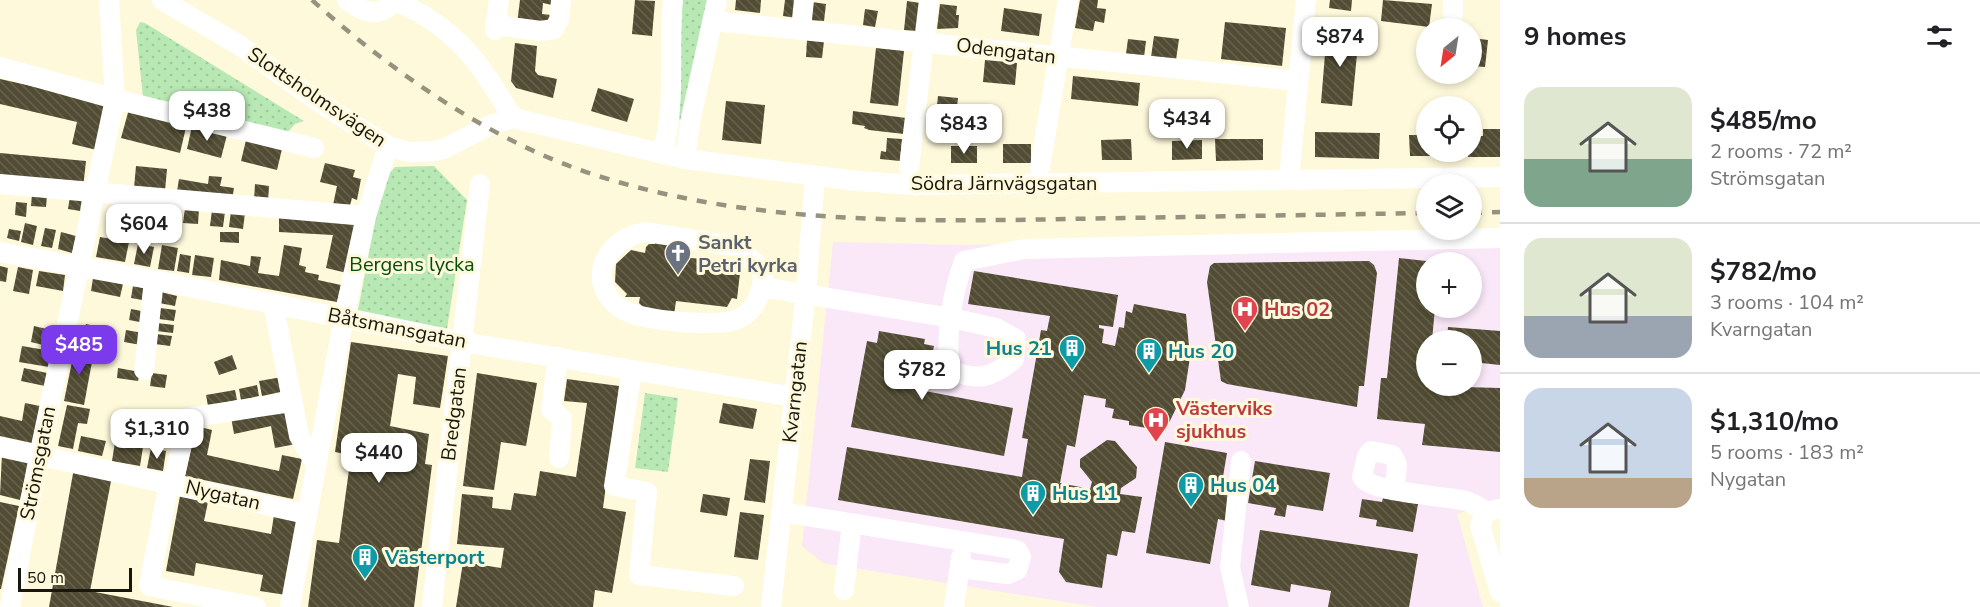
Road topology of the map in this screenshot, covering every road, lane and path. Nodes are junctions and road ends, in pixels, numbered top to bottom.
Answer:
1 (109, 0) edge
2 (162, 0) edge
3 (347, 0) edge
4 (396, 0) edge
5 (499, 0) edge
6 (673, 0) edge
7 (717, 0) edge
8 (804, 0) edge
9 (929, 0) edge
10 (1068, 0) edge
11 (561, 1) edge
12 (1300, 1) edge
13 (714, 21) junction
14 (801, 29) junction
15 (924, 41) junction
16 (1058, 57) junction
17 (0, 67) edge
18 (1298, 81) junction
19 (115, 99) junction
20 (513, 118) junction
21 (388, 146) junction
22 (314, 148) dead end
23 (662, 154) junction
24 (685, 159) junction
25 (909, 167) dead end
26 (1040, 167) dead end
27 (815, 176) junction
28 (1500, 177) edge
29 (1289, 179) junction
30 (0, 184) edge
31 (480, 184) dead end
32 (94, 193) junction
33 (366, 216) junction
34 (1500, 238) edge
35 (0, 252) edge
36 (78, 267) junction
37 (154, 280) junction
38 (762, 287) junction
39 (806, 292) junction
40 (273, 303) junction
41 (344, 317) junction
42 (463, 342) junction
43 (558, 357) junction
44 (144, 370) dead end
45 (632, 370) junction
46 (795, 398) junction
47 (291, 402) junction
48 (0, 447) edge
49 (39, 456) junction
50 (559, 458) dead end
51 (1241, 461) dead end
52 (316, 465) junction
53 (171, 483) junction
54 (1395, 489) dead end
55 (782, 512) junction
56 (306, 514) junction
57 (1489, 515) edge
58 (852, 524) junction
59 (963, 542) junction
60 (960, 568) junction
61 (734, 586) dead end
62 (844, 590) dead end
63 (1500, 592) edge
64 (1239, 606) edge
65 (10, 607) edge
66 (256, 607) edge
67 (290, 607) edge
68 (432, 607) edge
69 (771, 607) edge
70 (954, 607) edge

1 - 19 street, Strömsgatan
2 - 21 street, Slottsholmsvägen
3 - 4 street
4 - 20 street
5 - 11 street
6 - 23 street
7 - 13 street
8 - 14 street
9 - 15 street
10 - 16 street
12 - 18 street
13 - 14 street, Odengatan
13 - 24 street
14 - 15 street, Odengatan
15 - 16 street, Odengatan
15 - 25 street
16 - 18 street, Odengatan
16 - 26 street
17 - 19 street
18 - 29 street
19 - 22 street
19 - 32 street, Strömsgatan
20 - 21 street, Slottsholmsvägen
20 - 23 street, Södra Järnvägsgatan
21 - 33 street
23 - 24 street, Södra Järnvägsgatan
24 - 27 street, Södra Järnvägsgatan
27 - 29 street, Södra Järnvägsgatan
27 - 39 street, Kvarngatan
28 - 29 street, Södra Järnvägsgatan
30 - 32 street
31 - 42 street, Bredgatan
32 - 33 street
32 - 36 street, Strömsgatan
33 - 41 street
34 - 39 street
35 - 36 street, Båtsmansgatan
36 - 37 street, Båtsmansgatan
36 - 49 street, Strömsgatan
37 - 40 street, Båtsmansgatan
37 - 44 street
38 - 38 street
38 - 39 street
39 - 46 street, Kvarngatan
40 - 41 street, Båtsmansgatan
40 - 47 street
41 - 42 street, Båtsmansgatan
41 - 52 street
42 - 43 street, Båtsmansgatan
42 - 68 street, Bredgatan
43 - 45 street, Båtsmansgatan
43 - 50 street
45 - 46 street, Båtsmansgatan
45 - 61 street
46 - 55 street, Kvarngatan
47 - 52 street
47 - 53 street
48 - 49 street, Nygatan
49 - 53 street, Nygatan
49 - 65 street, Strömsgatan
51 - 64 street
52 - 56 street
53 - 56 street, Nygatan
53 - 66 street
54 - 57 street
55 - 58 street
55 - 69 street, Kvarngatan
56 - 67 street
57 - 63 street
58 - 59 street
58 - 62 street
59 - 60 street
59 - 60 street
60 - 70 street

